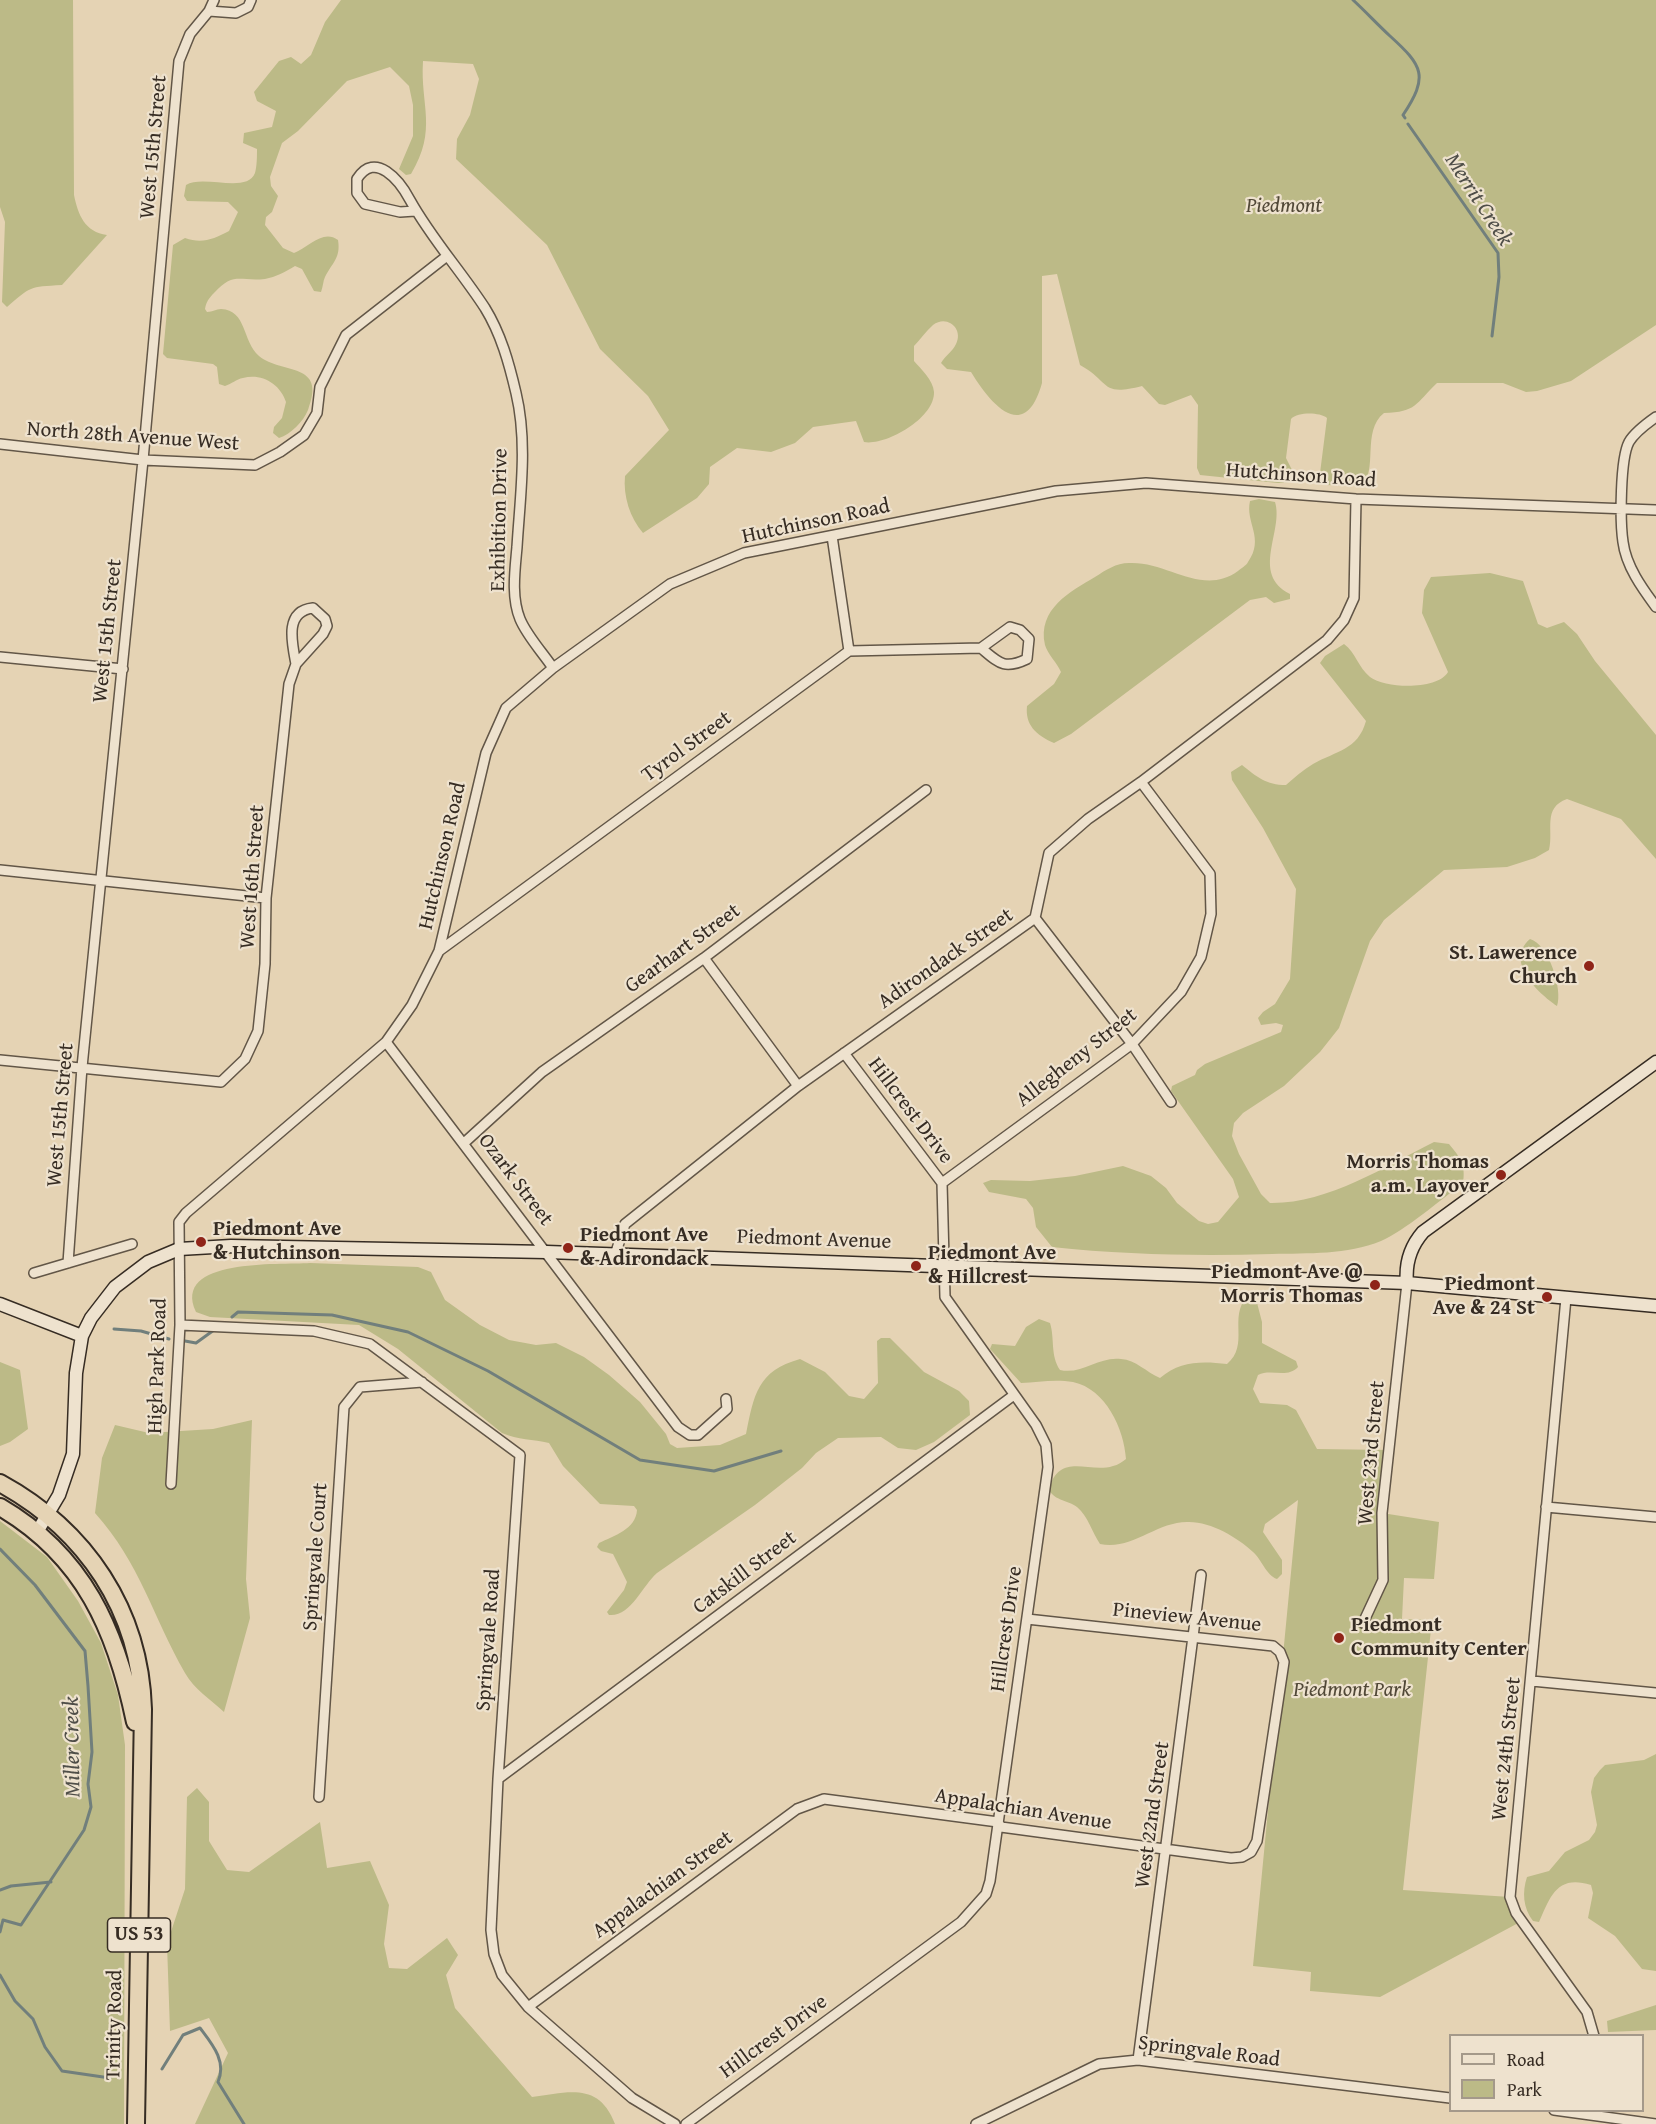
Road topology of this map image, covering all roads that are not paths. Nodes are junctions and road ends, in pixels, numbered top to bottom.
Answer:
1 (214, 0) edge
2 (251, 0) edge
3 (209, 11) junction
4 (415, 211) junction
5 (447, 256) junction
6 (1656, 417) edge
7 (0, 444) edge
8 (143, 460) junction
9 (1356, 499) junction
10 (1623, 508) junction
11 (1656, 510) edge
12 (832, 536) junction
13 (1656, 607) edge
14 (981, 648) junction
15 (849, 651) junction
16 (0, 657) edge
17 (296, 664) junction
18 (553, 668) junction
19 (123, 669) junction
20 (1141, 782) junction
21 (926, 790) dead end
22 (0, 870) edge
23 (102, 881) junction
24 (266, 898) junction
25 (1035, 918) junction
26 (439, 951) junction
27 (704, 957) junction
28 (386, 1042) junction
29 (1132, 1044) junction
30 (844, 1053) junction
31 (0, 1060) edge
32 (1656, 1062) edge
33 (82, 1067) junction
34 (798, 1086) junction
35 (1171, 1102) dead end
36 (464, 1143) junction
37 (942, 1183) junction
38 (132, 1244) dead end
39 (179, 1249) junction
40 (547, 1252) junction
41 (615, 1255) junction
42 (68, 1263) junction
43 (945, 1268) junction
44 (34, 1273) dead end
45 (1407, 1283) junction
46 (1566, 1298) junction
47 (0, 1304) edge
48 (1656, 1306) edge
49 (180, 1325) junction
50 (82, 1335) junction
51 (422, 1382) junction
52 (1014, 1395) junction
53 (726, 1399) dead end
54 (0, 1483) edge
55 (171, 1484) dead end
56 (0, 1507) edge
57 (1546, 1507) junction
58 (49, 1514) junction
59 (1656, 1517) edge
60 (37, 1532) junction
61 (1201, 1575) dead end
62 (1027, 1619) junction
63 (1363, 1623) dead end
64 (1195, 1636) junction
65 (1532, 1681) junction
66 (1656, 1694) edge
67 (141, 1746) junction
68 (498, 1779) junction
69 (319, 1797) dead end
70 (824, 1799) joint
71 (998, 1822) junction
72 (1166, 1850) junction
73 (1251, 1852) joint
74 (528, 2007) junction
75 (1593, 2034) edge
76 (1138, 2060) junction
77 (1449, 2098) edge
78 (1589, 2113) edge
79 (136, 2124) edge
80 (675, 2124) edge
81 (686, 2124) edge
82 (976, 2124) edge
83 (1656, 2124) edge

1 - 3 street, West 15th Street
2 - 3 street
3 - 8 street, West 15th Street
4 - 4 street, Exhibition Drive
4 - 5 street, Exhibition Drive
5 - 8 street, North 28th Avenue West
5 - 18 street, Exhibition Drive
6 - 10 street
7 - 8 street, North 28th Avenue West
8 - 19 street, West 15th Street
9 - 10 street, Hutchinson Road
9 - 12 street, Hutchinson Road
9 - 20 street, Adirondack Street
10 - 11 street, Hutchinson Road
10 - 13 street
12 - 15 street
12 - 18 street, Hutchinson Road
14 - 14 street
14 - 15 street
15 - 26 street, Tyrol Street
16 - 19 street
17 - 17 street, West 16th Street
17 - 24 street, West 16th Street
18 - 26 street, Hutchinson Road
19 - 23 street, West 15th Street
20 - 25 street, Adirondack Street
20 - 29 street, Allegheny Street
21 - 27 street, Gearhart Street
22 - 23 street
23 - 24 street
23 - 33 street, West 15th Street
24 - 33 street, West 16th Street
25 - 29 street
25 - 30 street, Adirondack Street
26 - 28 street, Hutchinson Road
27 - 34 street
27 - 36 street, Gearhart Street
28 - 36 street, Ozark Street
28 - 39 street, Hutchinson Road
29 - 35 street
29 - 37 street, Allegheny Street
30 - 34 street, Adirondack Street
30 - 37 street, Hillcrest Drive
31 - 33 street
32 - 45 main road
33 - 42 street, West 15th Street
34 - 41 street, Adirondack Street
36 - 40 street, Ozark Street
37 - 43 street, Hillcrest Drive
38 - 42 street
39 - 40 main road, Piedmont Avenue
39 - 49 street, High Park Road
39 - 50 main road, Piedmont Avenue
40 - 41 main road, Piedmont Avenue
40 - 53 street, Ozark Street
41 - 43 main road, Piedmont Avenue
42 - 44 street
43 - 45 main road, Piedmont Avenue
43 - 52 street, Hillcrest Drive
45 - 46 main road, Piedmont Avenue
45 - 63 street, West 23rd Street
46 - 48 main road, Piedmont Avenue
46 - 57 street, West 24th Street
47 - 50 main road
49 - 51 street, Springvale Road
49 - 55 street, High Park Road
50 - 58 main road, Piedmont Avenue
51 - 68 street, Springvale Road
51 - 69 street, Springvale Court
52 - 62 street, Hillcrest Drive
52 - 68 street, Catskill Street
54 - 58 highway, US 53
56 - 60 highway, US 53
57 - 59 street
57 - 65 street, West 24th Street
58 - 60 main road, Piedmont Avenue
58 - 67 highway, Trinity Road / US 53
60 - 67 highway, Trinity Road / US 53
61 - 64 street, West 22nd Street
62 - 64 street, Pineview Avenue
62 - 71 street, Hillcrest Drive
64 - 72 street, West 22nd Street
64 - 73 street, Pineview Avenue
65 - 66 street
65 - 75 street, West 24th Street
67 - 79 highway, Trinity Road / US 53
68 - 74 street, Springvale Road
70 - 71 street, Appalachian Avenue
70 - 74 street, Appalachian Street
71 - 72 street, Appalachian Avenue
71 - 81 street, Hillcrest Drive
72 - 73 street, Appalachian Avenue
72 - 76 street, West 22nd Street
74 - 80 street, Springvale Road
76 - 77 street, Springvale Road
76 - 82 street, Springvale Road
78 - 83 street

